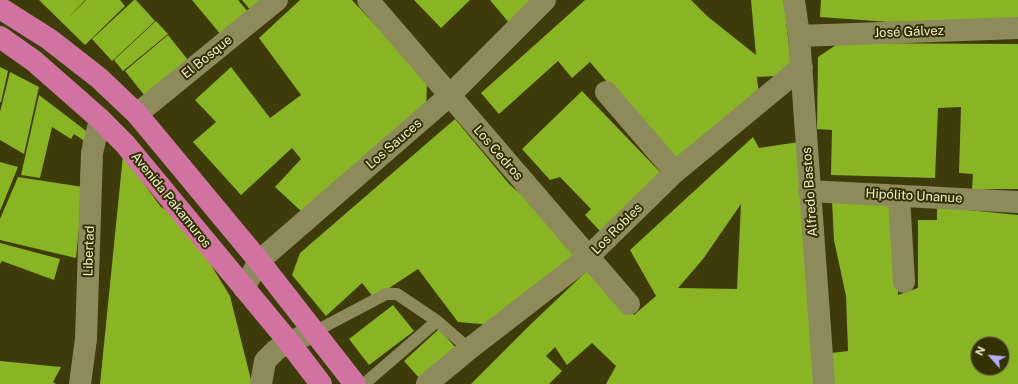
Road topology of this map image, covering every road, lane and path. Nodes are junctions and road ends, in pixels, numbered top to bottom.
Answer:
1 (277, 0) edge
2 (368, 0) edge
3 (545, 0) edge
4 (794, 0) edge
5 (0, 8) edge
6 (1018, 28) edge
7 (0, 36) edge
8 (799, 36) junction
9 (802, 67) junction
10 (606, 92) dead end
11 (448, 96) junction
12 (137, 114) junction
13 (100, 119) junction
14 (675, 172) junction
15 (809, 191) junction
16 (899, 196) junction
17 (1018, 202) edge
18 (588, 257) junction
19 (259, 261) junction
20 (904, 282) dead end
21 (244, 288) junction
22 (629, 304) dead end
23 (437, 321) junction
24 (314, 332) junction
25 (289, 342) junction
26 (469, 349) junction
27 (80, 384) edge
28 (261, 384) edge
29 (321, 384) edge
30 (355, 384) edge
31 (364, 384) edge
32 (427, 384) edge
33 (824, 384) edge

1 - 12 street, El Bosque
2 - 11 street, Los Cedros
3 - 11 street, Los Sauces
4 - 8 street, Alfredo Bastos
5 - 12 highway
6 - 8 street, José Gálvez
7 - 13 highway, Avenida Pakamuros
8 - 9 street, Alfredo Bastos
9 - 14 street, Los Robles
9 - 15 street, Alfredo Bastos
10 - 14 street
11 - 18 street, Los Cedros
11 - 19 street, Los Sauces
12 - 19 highway
13 - 21 highway, Avenida Pakamuros
13 - 27 street, Libertad
14 - 18 street, Los Robles
15 - 16 street, Hipólito Unanue
15 - 33 street, Alfredo Bastos
16 - 17 street, Hipólito Unanue
16 - 20 street
18 - 22 street, Los Cedros
18 - 26 street, Los Robles
19 - 21 street, Los Sauces
19 - 24 highway
21 - 25 highway, Avenida Pakamuros
23 - 24 lane
23 - 26 lane
23 - 31 lane
24 - 25 street
24 - 30 highway
25 - 28 street
25 - 29 highway, Avenida Pakamuros
26 - 32 street, Los Robles

